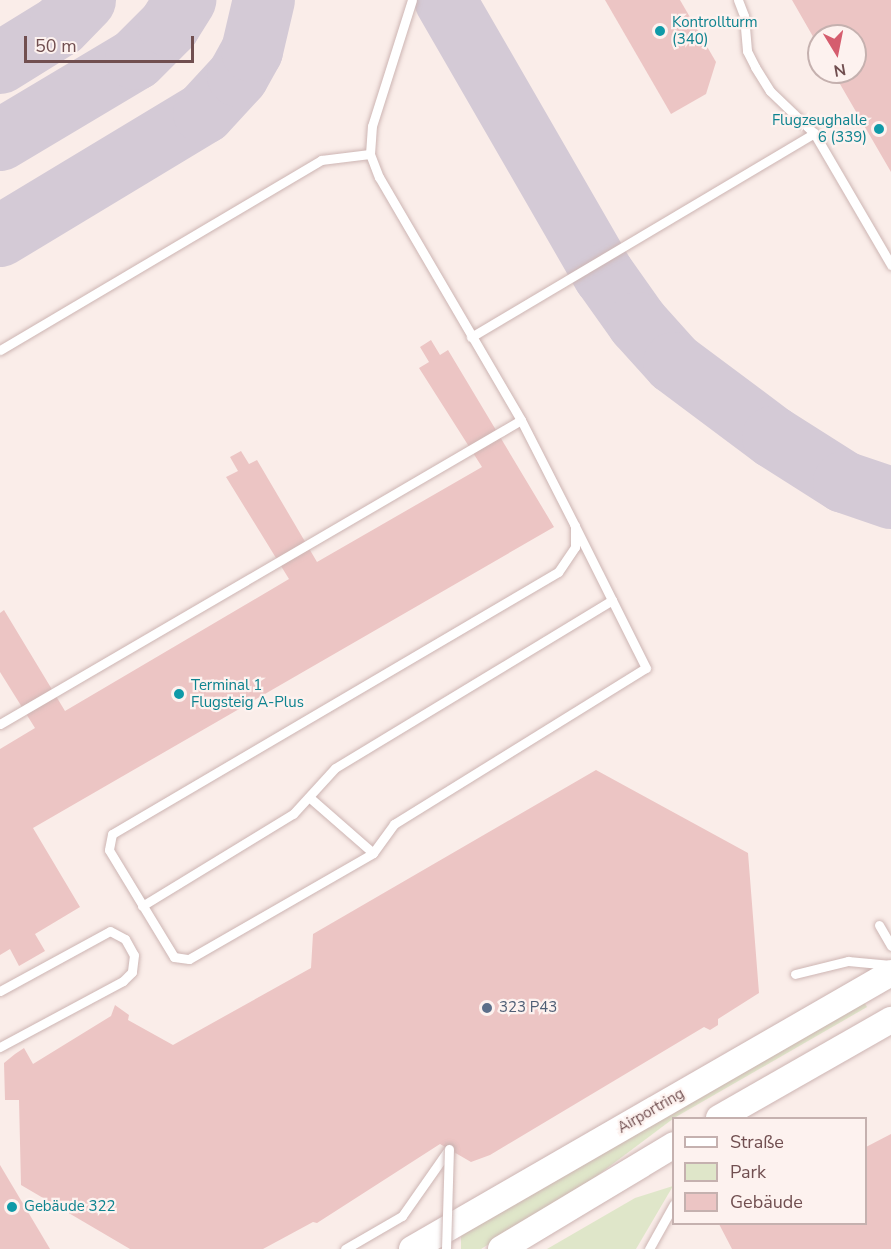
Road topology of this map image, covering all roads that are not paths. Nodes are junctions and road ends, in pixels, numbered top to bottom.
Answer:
1 (412, 0) edge
2 (738, 0) edge
3 (814, 134) junction
4 (370, 154) junction
5 (891, 265) edge
6 (471, 338) junction
7 (0, 350) edge
8 (521, 420) junction
9 (575, 526) junction
10 (612, 600) junction
11 (0, 724) edge
12 (309, 797) junction
13 (373, 853) junction
14 (142, 906) junction
15 (879, 925) dead end
16 (891, 946) edge
17 (891, 965) edge
18 (795, 974) dead end
19 (891, 974) edge
20 (0, 991) edge
21 (891, 1020) edge
22 (0, 1047) edge
23 (729, 1115) edge
24 (672, 1146) edge
25 (672, 1208) edge
26 (345, 1249) edge
27 (412, 1249) edge
28 (446, 1249) edge
29 (501, 1249) edge
30 (649, 1249) edge

1 - 4 lane
2 - 3 lane
3 - 5 lane
3 - 6 lane
4 - 6 lane
4 - 7 lane
6 - 8 lane
8 - 9 lane
8 - 11 lane
9 - 10 lane
9 - 14 lane
10 - 12 lane
10 - 13 lane
12 - 13 lane
12 - 14 lane
13 - 14 lane
15 - 16 lane
17 - 18 lane
19 - 27 street, Airportring
20 - 22 lane
21 - 23 street
24 - 29 street
25 - 30 lane
26 - 28 lane, bridge

